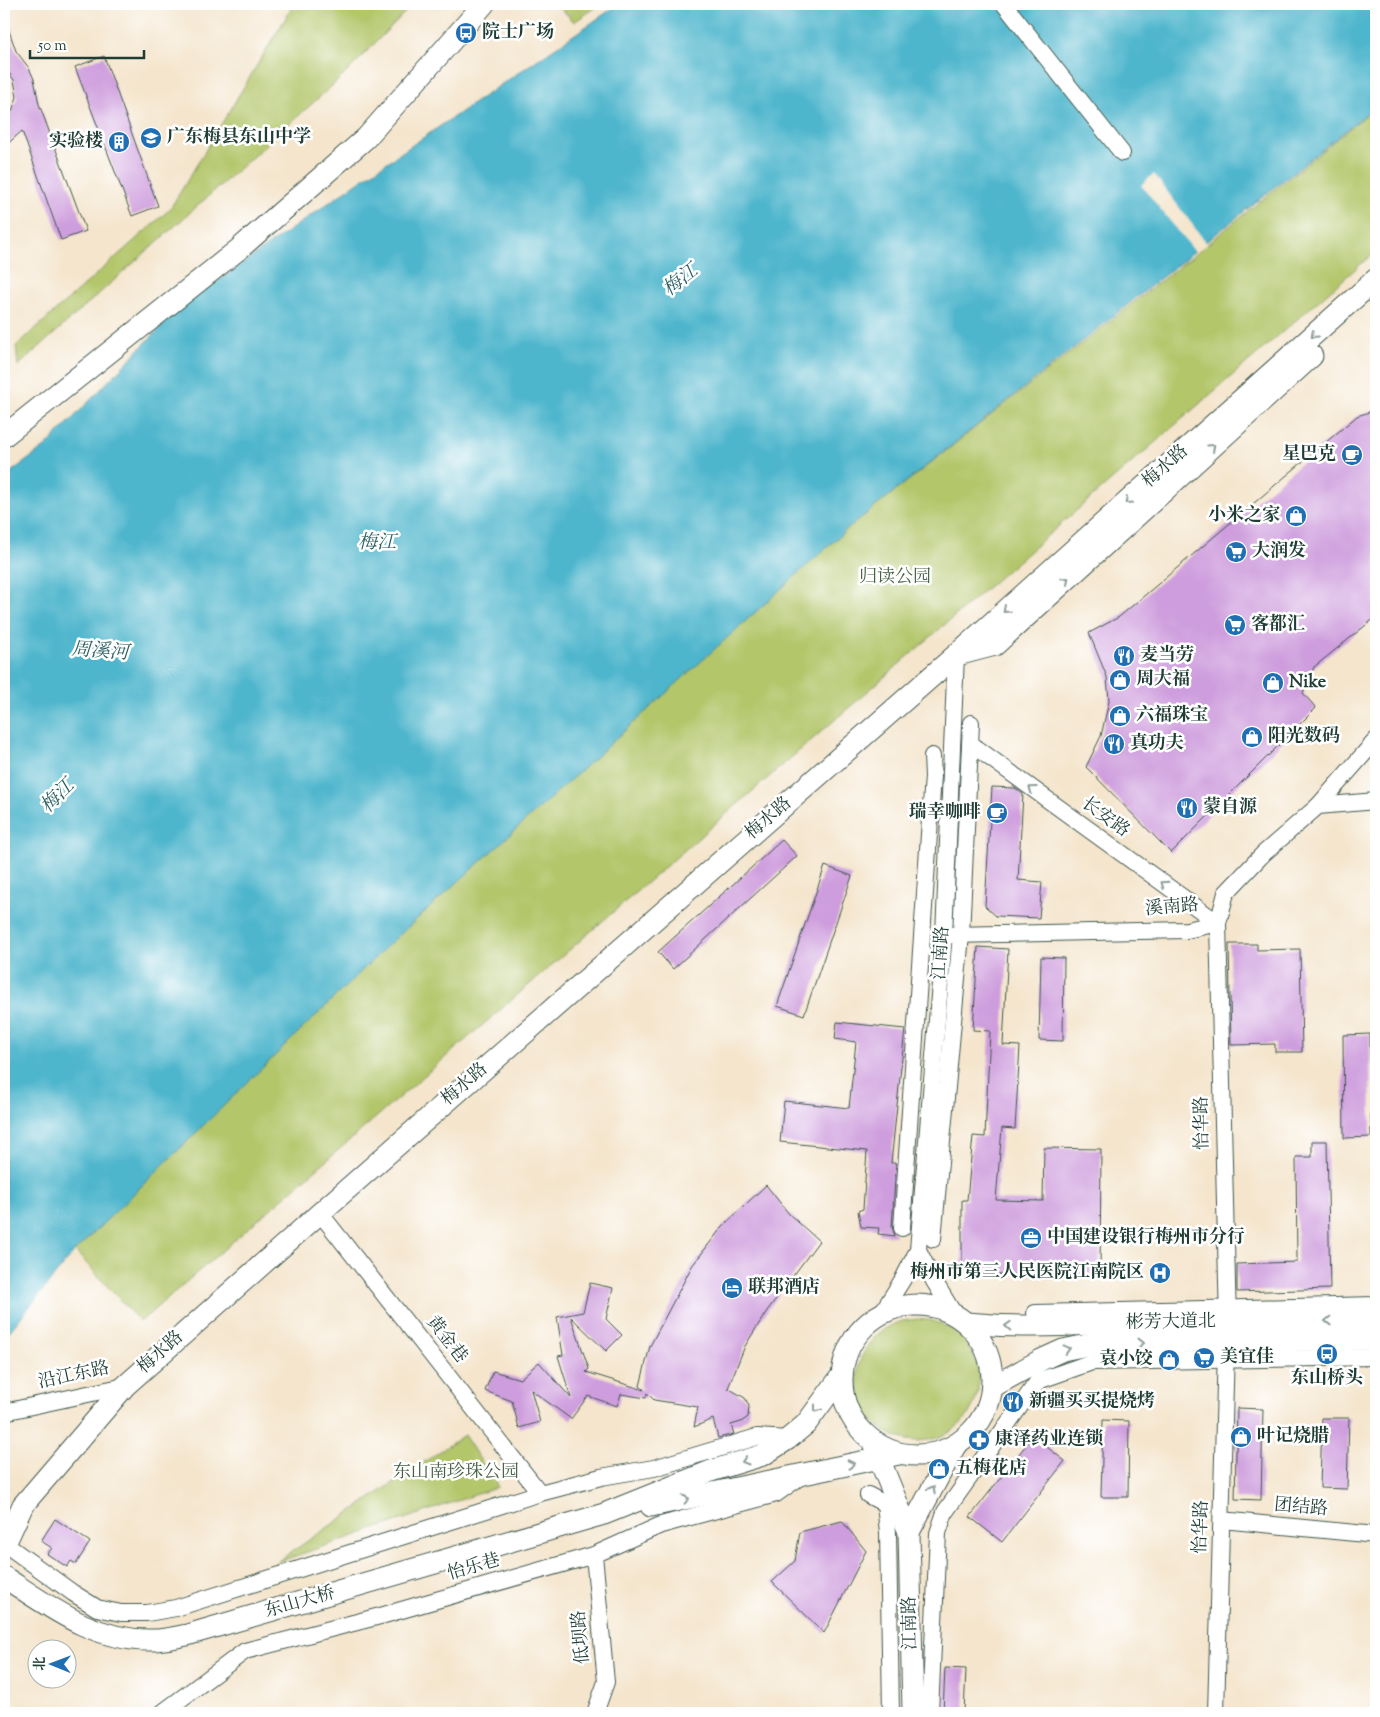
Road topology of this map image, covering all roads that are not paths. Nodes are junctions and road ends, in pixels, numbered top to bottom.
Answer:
1 (484, 4) edge
2 (1004, 4) edge
3 (1122, 153) dead end
4 (1376, 279) edge
5 (1376, 298) edge
6 (4, 436) edge
7 (956, 655) junction
8 (971, 723) dead end
9 (1376, 740) edge
10 (970, 744) junction
11 (932, 756) dead end
12 (1376, 801) edge
13 (1318, 806) junction
14 (1218, 923) junction
15 (944, 935) junction
16 (961, 935) junction
17 (320, 1212) junction
18 (902, 1228) dead end
19 (933, 1239) dead end
20 (918, 1250) junction
21 (1376, 1305) edge
22 (1035, 1313) dead end
23 (881, 1314) junction
24 (960, 1318) junction
25 (1376, 1320) edge
26 (1227, 1333) junction
27 (1376, 1339) edge
28 (1376, 1356) edge
29 (842, 1375) junction
30 (124, 1386) junction
31 (992, 1387) junction
32 (4, 1412) edge
33 (788, 1439) junction
34 (955, 1446) junction
35 (883, 1451) junction
36 (804, 1475) junction
37 (540, 1493) junction
38 (868, 1495) dead end
39 (604, 1514) junction
40 (1222, 1520) junction
41 (909, 1532) junction
42 (1376, 1534) edge
43 (5, 1544) joint
44 (594, 1555) junction
45 (9, 1580) edge
46 (162, 1713) edge
47 (595, 1713) edge
48 (891, 1713) edge
49 (913, 1713) edge
50 (930, 1713) edge
51 (1216, 1713) edge

1 - 6 main road
2 - 3 street
4 -> 7 main road, 梅水路
7 -> 5 main road, 梅水路
7 - 15 street, 江南路
7 - 17 main road, 梅水路
8 - 10 street
9 - 13 street, 溪南路
14 -> 10 street, 长安路
10 - 16 street
11 - 18 street
12 - 13 street
13 - 14 street, 溪南路
14 - 16 street, 溪南路
14 - 26 street, 怡华路
15 - 16 street, 溪南路
15 - 20 street, 江南路
16 - 19 street
17 - 30 main road, 梅水路
17 - 37 street, 黄金巷
20 - 23 street, 江南路
20 - 24 street
21 - 26 street
22 - 26 street
23 - 24 main road
23 - 29 main road
26 -> 24 main road, 彬芳大道北
24 - 31 main road
25 -> 26 main road, 彬芳大道北
26 - 27 main road, 彬芳大道北
26 - 28 street
31 -> 26 main road, 彬芳大道北
26 - 40 street, 怡华路
26 - 50 street
29 -> 33 main road
29 - 35 main road
30 - 32 street, 沿江东路
30 - 43 main road, 梅水路
31 - 34 main road
33 - 37 street
33 -> 39 main road
34 - 35 main road
41 -> 34 main road, 江南路
36 -> 35 main road
35 - 41 main road, 江南路
39 -> 36 main road
36 - 44 street, 怡乐巷
37 - 43 street
38 - 48 street
39 - 45 main road, 东山大桥
40 - 42 street, 团结路
40 - 51 street, 怡华路
41 - 49 main road, 江南路
44 - 46 street, 怡乐巷
44 - 47 street, 低坝路

